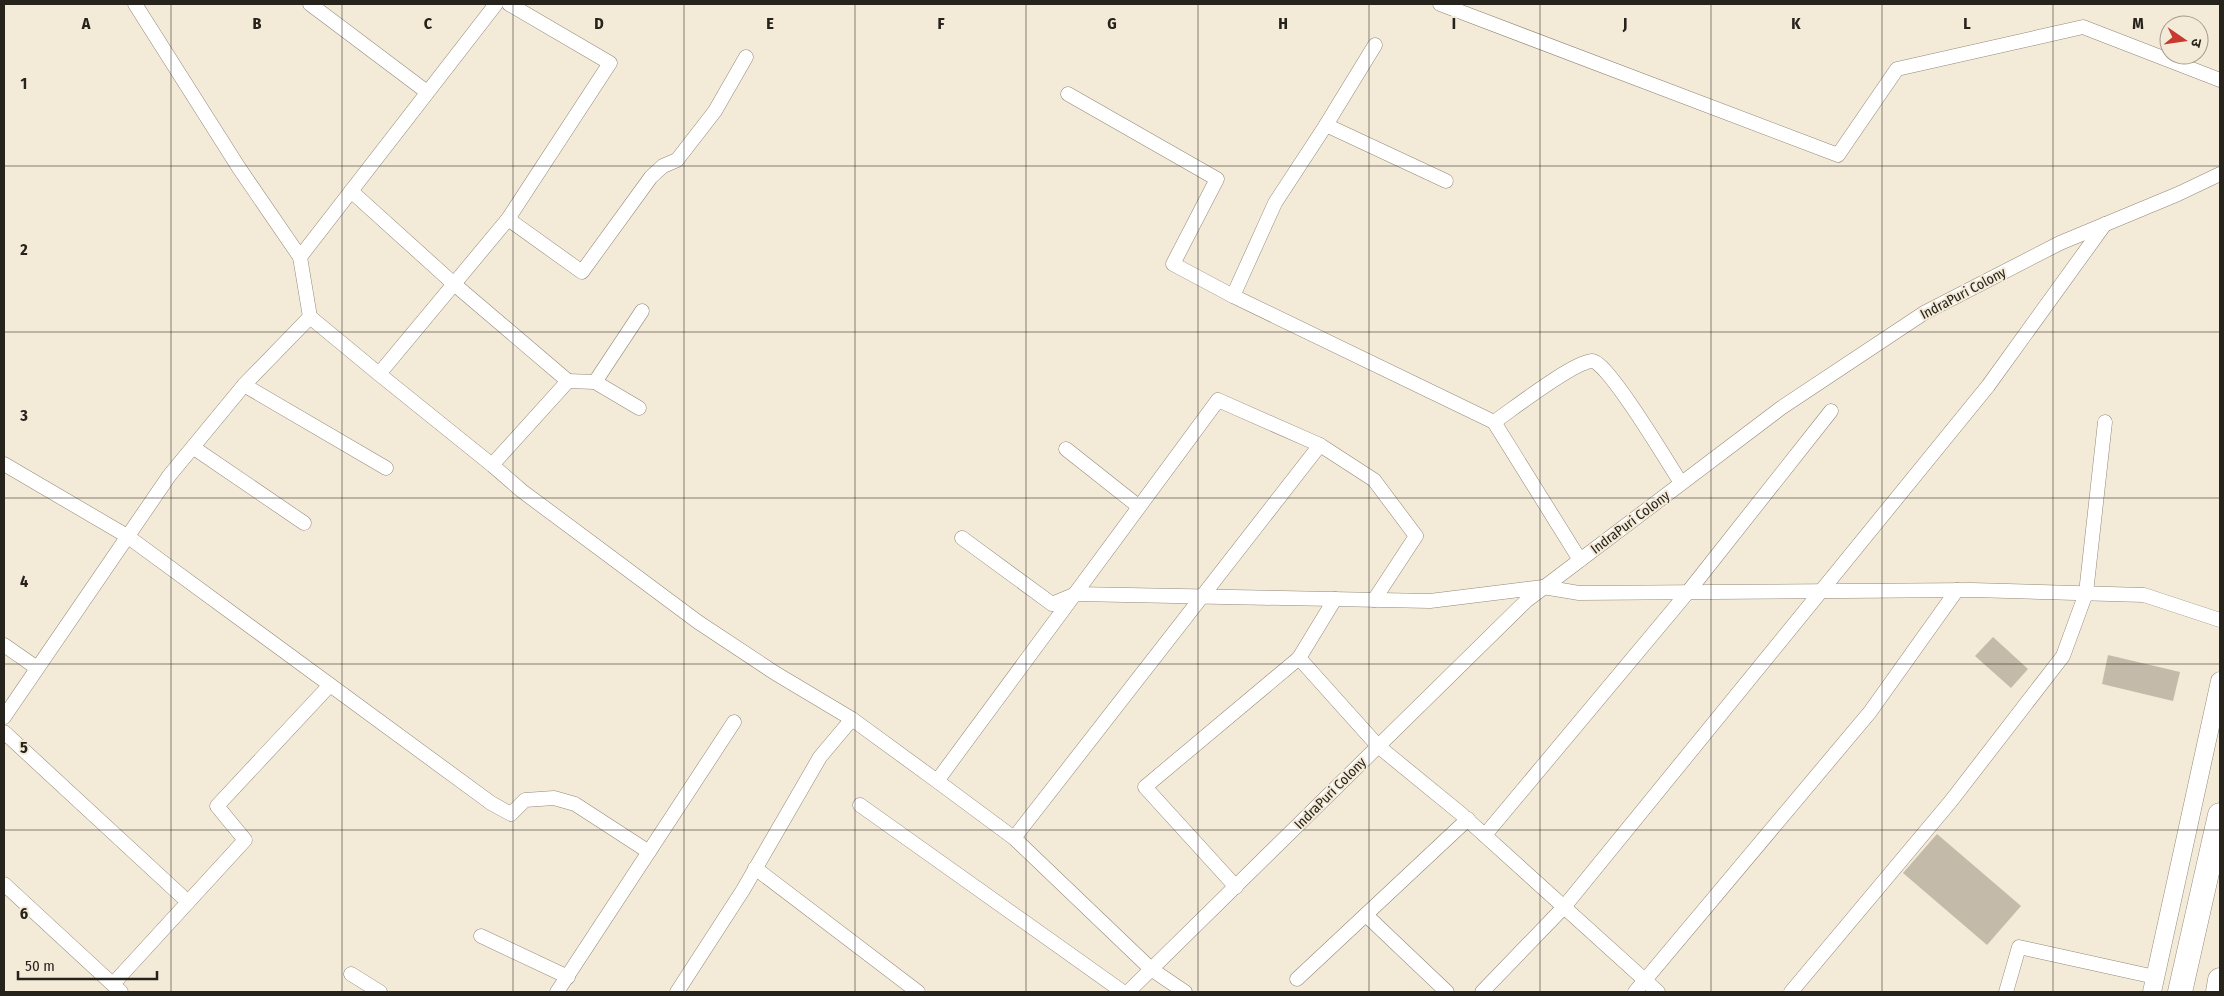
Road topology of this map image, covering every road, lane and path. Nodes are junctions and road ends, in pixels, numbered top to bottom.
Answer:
1 (135, 4) edge
2 (310, 4) edge
3 (496, 4) edge
4 (509, 4) edge
5 (1440, 4) edge
6 (1375, 45) dead end
7 (746, 57) dead end
8 (2220, 80) edge
9 (427, 92) junction
10 (1068, 94) dead end
11 (1326, 125) junction
12 (2220, 174) edge
13 (1446, 182) dead end
14 (351, 191) junction
15 (508, 219) junction
16 (2106, 224) junction
17 (300, 257) junction
18 (454, 284) junction
19 (1232, 296) junction
20 (642, 311) dead end
21 (310, 317) junction
22 (379, 374) junction
23 (568, 381) junction
24 (594, 382) junction
25 (244, 385) junction
26 (639, 408) dead end
27 (1831, 412) dead end
28 (1494, 422) junction
29 (2105, 422) dead end
30 (1320, 445) junction
31 (194, 448) junction
32 (1066, 449) dead end
33 (4, 464) edge
34 (492, 465) junction
35 (386, 468) dead end
36 (1681, 483) junction
37 (1138, 506) junction
38 (304, 523) dead end
39 (127, 536) junction
40 (962, 538) dead end
41 (1580, 560) junction
42 (1543, 587) junction
43 (1957, 590) junction
44 (1821, 591) junction
45 (1688, 592) junction
46 (2086, 593) junction
47 (1076, 594) junction
48 (1203, 598) junction
49 (1334, 599) junction
50 (1374, 600) junction
51 (2220, 620) edge
52 (4, 645) edge
53 (1299, 658) junction
54 (37, 668) junction
55 (2220, 681) edge
56 (330, 685) junction
57 (4, 716) edge
58 (852, 718) junction
59 (734, 722) dead end
60 (4, 732) edge
61 (1378, 746) junction
62 (938, 782) junction
63 (860, 805) dead end
64 (2220, 815) edge
65 (1468, 819) junction
66 (1484, 834) junction
67 (1014, 838) junction
68 (649, 852) junction
69 (755, 868) junction
70 (4, 884) edge
71 (1236, 887) junction
72 (188, 902) junction
73 (1564, 906) junction
74 (1366, 915) junction
75 (481, 936) dead end
76 (1152, 969) junction
77 (351, 974) dead end
78 (568, 977) junction
79 (1297, 979) dead end
80 (2220, 980) edge
81 (1646, 981) junction
82 (2153, 985) edge
83 (117, 988) edge
84 (380, 992) edge
85 (557, 992) edge
86 (677, 992) edge
87 (918, 992) edge
88 (1122, 992) edge
89 (1128, 992) edge
90 (1185, 992) edge
91 (1447, 992) edge
92 (1482, 992) edge
93 (1635, 992) edge
94 (1658, 992) edge
95 (1790, 992) edge
96 (2006, 992) edge
97 (2180, 992) edge
98 (2218, 992) edge

1 - 17 street
2 - 9 street
3 - 9 street
4 - 15 street
5 - 8 street
6 - 11 street
7 - 15 street
9 - 14 street
10 - 19 street
11 - 13 street
11 - 19 street
12 - 16 street, IndraPuri Colony
14 - 17 street
14 - 18 street
15 - 18 street
16 - 36 street, IndraPuri Colony
16 - 44 street
17 - 21 street
18 - 22 street
18 - 23 street
19 - 28 street
20 - 24 street
21 - 22 street
21 - 25 street
22 - 34 street
23 - 24 street
23 - 34 street
24 - 26 street
25 - 31 street
25 - 35 street
27 - 45 street
28 - 36 street
28 - 41 street
29 - 46 street
30 - 37 street
30 - 48 street
30 - 50 street
31 - 38 street
31 - 39 street
32 - 37 street
33 - 39 street
34 - 58 street
36 - 41 street, IndraPuri Colony
37 - 47 street
39 - 54 street
39 - 56 street
40 - 47 street
41 - 42 street, IndraPuri Colony
42 - 45 street
42 - 50 street
42 - 61 street, IndraPuri Colony
43 - 44 street
43 - 46 street
43 - 81 street
44 - 45 street
44 - 73 street
45 - 66 street
46 - 51 street
46 - 95 street
47 - 48 street
47 - 62 street
48 - 49 street
48 - 67 street
49 - 50 street
49 - 53 street
52 - 54 street
53 - 61 street
53 - 71 street
54 - 57 street
55 - 82 street
56 - 68 street
56 - 72 street
58 - 62 street
58 - 69 street
59 - 68 street
60 - 72 street
61 - 65 street
61 - 71 street, IndraPuri Colony
62 - 67 street
63 - 88 street
64 - 97 highway
65 - 66 street
65 - 74 street
66 - 73 street
67 - 76 street
68 - 78 street
69 - 86 street
69 - 87 street
70 - 83 street
71 - 76 street, IndraPuri Colony
72 - 83 street
73 - 81 street
73 - 92 street
74 - 79 street
74 - 91 street
75 - 78 street
76 - 89 street, IndraPuri Colony
76 - 90 street
77 - 84 street
78 - 85 street
80 - 98 highway
81 - 93 street
81 - 94 street
82 - 96 street

